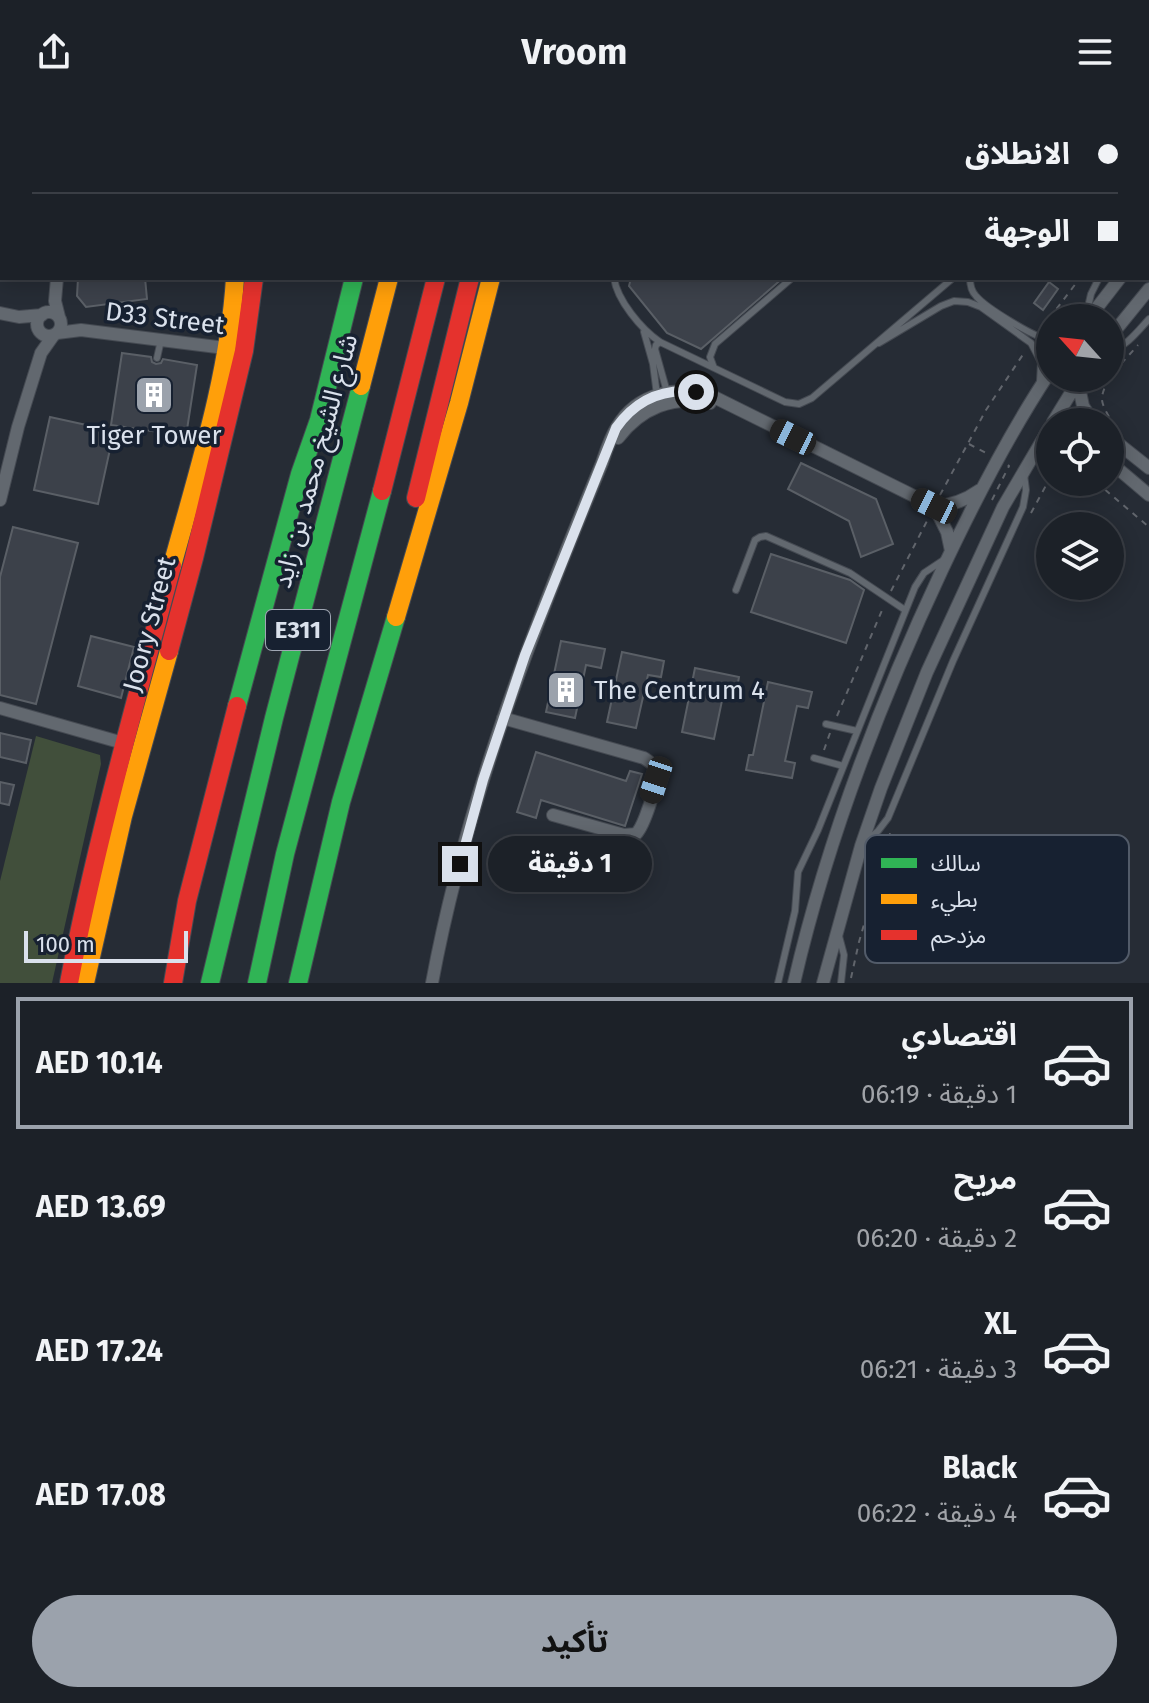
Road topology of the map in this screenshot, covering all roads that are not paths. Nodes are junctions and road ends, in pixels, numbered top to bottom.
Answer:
1 (57, 280) edge
2 (235, 280) edge
3 (254, 280) edge
4 (336, 280) edge
5 (354, 280) edge
6 (389, 280) edge
7 (435, 280) edge
8 (470, 280) edge
9 (491, 280) edge
10 (615, 280) edge
11 (790, 280) edge
12 (951, 280) edge
13 (970, 280) edge
14 (1098, 280) edge
15 (1118, 280) edge
16 (1149, 289) edge
17 (55, 296) junction
18 (1090, 304) edge
19 (1099, 304) edge
20 (0, 313) edge
21 (43, 314) junction
22 (19, 317) junction
23 (59, 318) junction
24 (1149, 319) edge
25 (1124, 320) edge
26 (643, 328) junction
27 (39, 330) junction
28 (81, 330) junction
29 (55, 334) junction
30 (1036, 336) edge
31 (161, 340) junction
32 (660, 342) junction
33 (1124, 344) edge
34 (873, 346) junction
35 (235, 350) junction
36 (1036, 352) edge
37 (41, 353) junction
38 (157, 358) dead end
39 (715, 369) junction
40 (1038, 392) edge
41 (662, 394) junction
42 (737, 409) junction
43 (1124, 448) edge
44 (1036, 451) edge
45 (4, 461) edge
46 (602, 463) junction
47 (1149, 468) edge
48 (1024, 472) junction
49 (300, 474) junction
50 (1124, 474) edge
51 (980, 490) junction
52 (1149, 495) edge
53 (0, 500) edge
54 (934, 506) junction
55 (950, 554) junction
56 (736, 590) dead end
57 (905, 610) junction
58 (378, 680) junction
59 (0, 708) edge
60 (503, 718) junction
61 (826, 724) dead end
62 (857, 731) junction
63 (123, 743) junction
64 (814, 758) dead end
65 (843, 766) junction
66 (553, 815) dead end
67 (123, 816) junction
68 (873, 835) edge
69 (865, 842) edge
70 (861, 846) junction
71 (836, 931) junction
72 (69, 983) edge
73 (85, 983) edge
74 (173, 983) edge
75 (210, 983) edge
76 (257, 983) edge
77 (298, 983) edge
78 (432, 983) edge
79 (778, 983) edge
80 (794, 983) edge
81 (823, 983) edge
82 (841, 983) edge

1 - 17 street
2 - 35 main road, Joory Street
3 - 35 main road, Joory Street
4 - 49 main road
5 - 49 main road
6 - 75 main road, شارع الشيخ محمد بن زايد / E311
7 - 76 main road, E311
8 - 58 main road
9 - 58 main road
10 - 26 lane
11 - 39 lane
12 - 34 lane
13 - 30 lane
14 - 18 lane
15 - 19 street
16 - 25 street
17 - 21 street
17 - 23 street
20 - 22 street
21 - 22 street
21 - 23 street
21 - 27 street
22 - 27 street
23 - 28 street, D33 Street
23 - 29 street
24 - 33 lane
26 - 32 lane
26 - 41 lane
27 - 29 street
27 - 37 street
28 - 29 street, D33 Street
28 - 31 street, D33 Street
29 - 37 street
31 - 35 street, D33 Street
31 - 38 lane
32 - 39 lane
32 - 41 lane
34 - 36 lane
34 - 39 lane
35 - 63 main road, Joory Street
35 - 67 main road, Joory Street
37 - 45 street
40 - 51 street
41 - 42 street
41 - 46 street
42 - 46 street
42 - 54 street
43 - 47 street
44 - 48 street
45 - 53 street
46 - 60 street
48 - 68 lane
48 - 70 street
49 - 74 main road
50 - 52 street
51 - 54 street
51 - 55 street
54 - 55 street
55 - 57 lane
55 - 80 street
56 - 57 lane
57 - 62 lane
58 - 77 main road
59 - 63 street
60 - 66 street
60 - 78 street
61 - 62 lane
62 - 65 lane
63 - 67 main road
63 - 72 main road, Joory Street
64 - 65 lane
65 - 79 lane
67 - 73 main road, Joory Street
69 - 70 lane
70 - 71 street
71 - 81 street
71 - 82 lane

